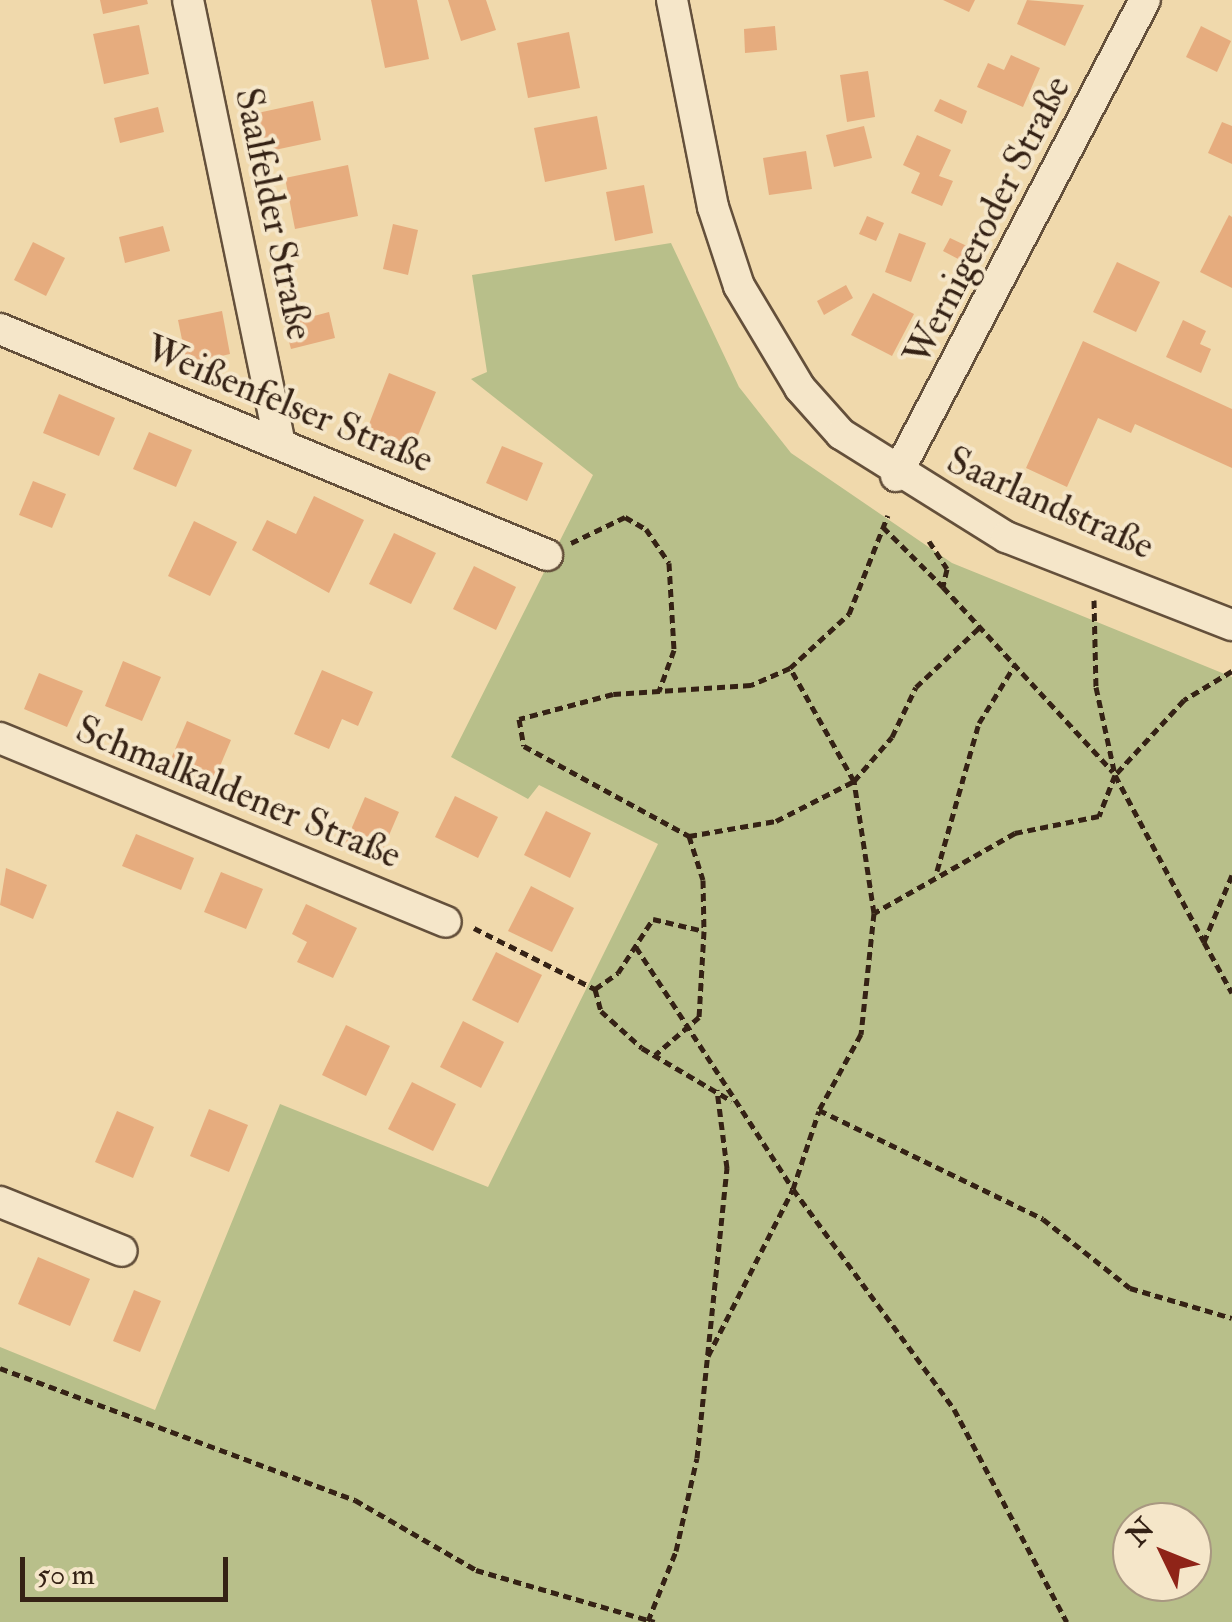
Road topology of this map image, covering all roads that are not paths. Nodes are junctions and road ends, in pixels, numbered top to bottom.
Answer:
1 (188, 0) edge
2 (672, 0) edge
3 (1145, 0) edge
4 (0, 329) edge
5 (280, 443) junction
6 (896, 476) junction
7 (547, 556) road end
8 (1232, 625) edge
9 (0, 738) edge
10 (446, 922) road end
11 (0, 1202) edge
12 (122, 1251) dead end

1 - 5 street, Saalfelder Straße
2 - 6 street, Saarlandstraße
3 - 6 street, Wernigeroder Straße
4 - 5 street, Weißenfelser Straße
5 - 7 street, Weißenfelser Straße
6 - 8 street, Saarlandstraße
9 - 10 street, Schmalkaldener Straße
11 - 12 street

